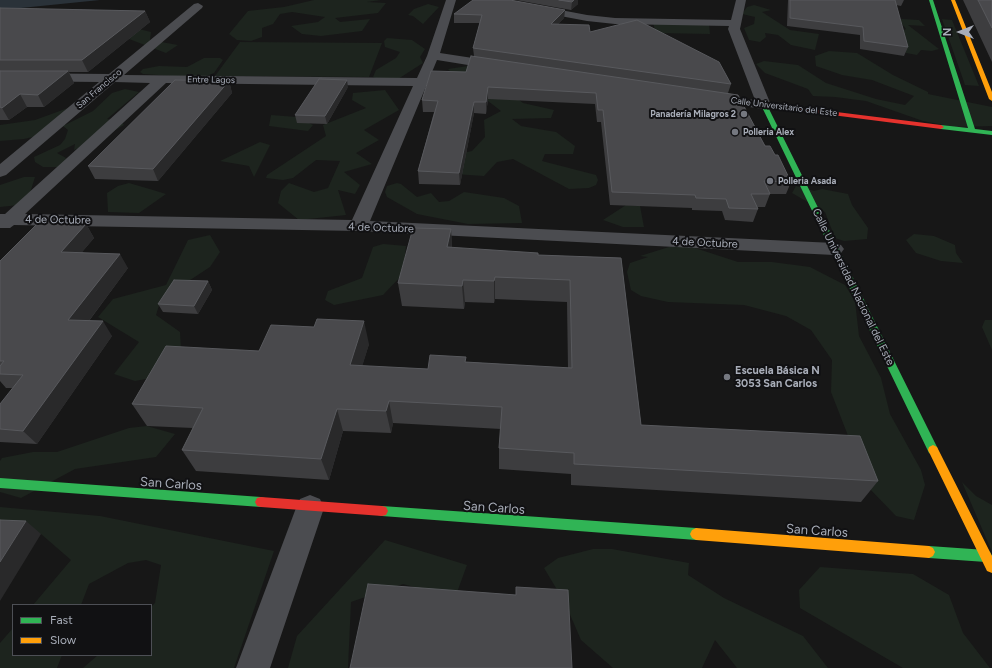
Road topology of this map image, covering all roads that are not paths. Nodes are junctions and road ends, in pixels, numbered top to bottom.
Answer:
1 (451, 0) edge
2 (491, 0) edge
3 (741, 0) edge
4 (931, 0) edge
5 (953, 0) edge
6 (198, 6) dead end
7 (735, 23) junction
8 (433, 56) junction
9 (512, 68) edge
10 (0, 77) edge
11 (112, 78) junction
12 (161, 80) junction
13 (422, 82) junction
14 (701, 96) edge
15 (992, 99) edge
16 (764, 105) junction
17 (972, 130) junction
18 (992, 133) edge
19 (0, 172) edge
20 (3, 222) edge
21 (359, 226) junction
22 (834, 249) junction
23 (0, 483) edge
24 (310, 508) junction
25 (986, 556) junction
26 (992, 569) edge
27 (253, 668) edge

1 - 8 street
2 - 7 street
3 - 7 street, Calle Universidad Nacional del Este
4 - 17 street
5 - 15 street
6 - 11 street, San Francisco
7 - 16 street, Calle Universidad Nacional del Este
8 - 9 street
8 - 13 street
10 - 11 street, Entre Lagos
11 - 12 street, Entre Lagos
11 - 19 street, San Francisco
12 - 13 street, Entre Lagos
12 - 20 street
13 - 21 street
14 - 16 street, Calle Universitario del Este
16 - 17 street, Calle Universitario del Este
16 - 22 street, Calle Universidad Nacional del Este
17 - 18 street, Calle Universitario del Este
20 - 21 street, 4 de Octubre
21 - 22 street, 4 de Octubre
22 - 25 street, Calle Universidad Nacional del Este
23 - 24 street, San Carlos
24 - 25 street, San Carlos
24 - 27 street
25 - 26 street, Calle Universidad Nacional del Este

